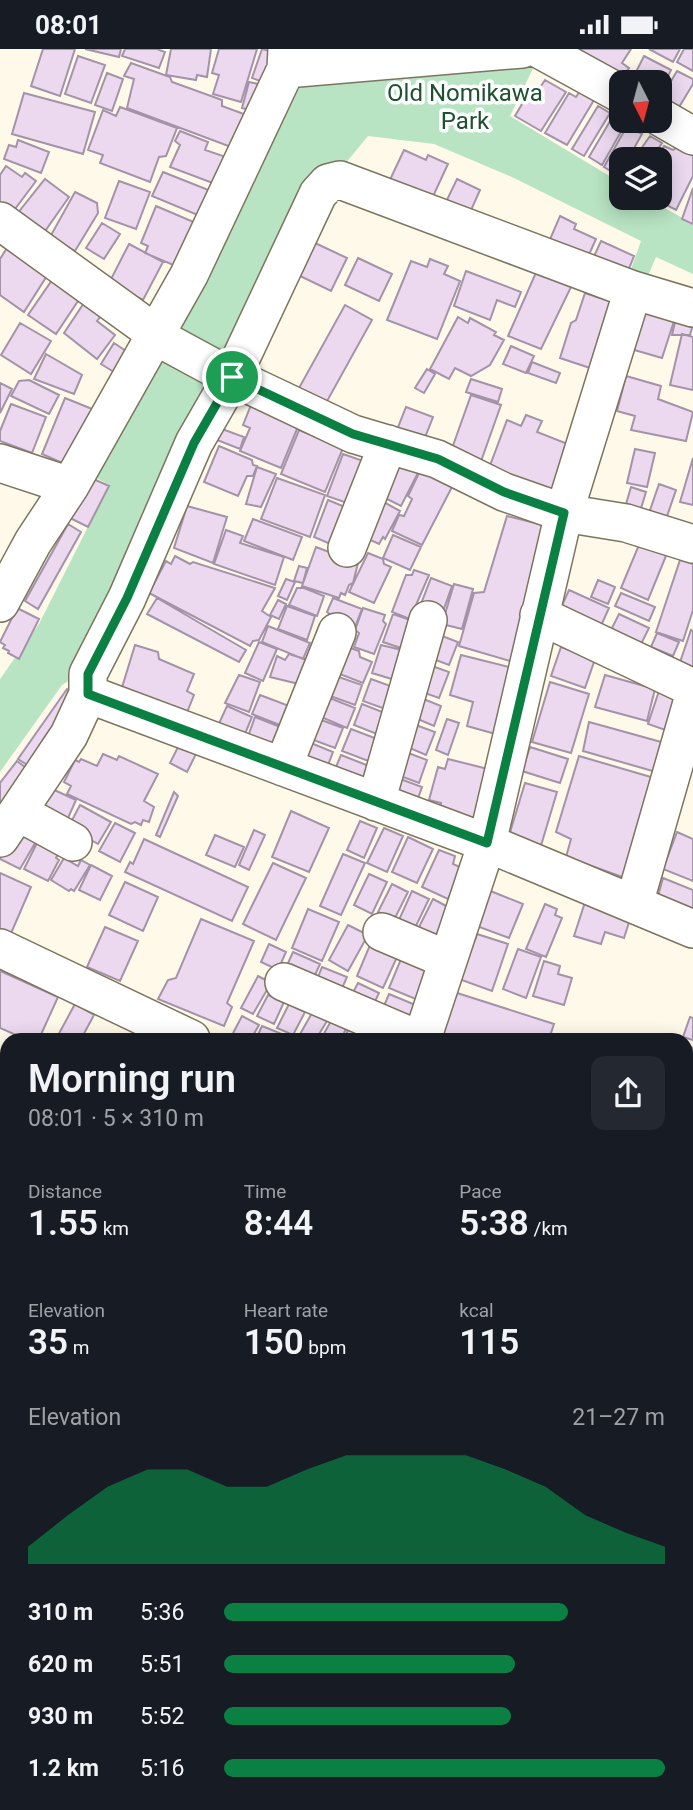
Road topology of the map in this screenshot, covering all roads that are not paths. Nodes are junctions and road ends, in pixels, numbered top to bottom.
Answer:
1 (522, 49) edge
2 (539, 49) edge
3 (286, 59) edge
4 (609, 87) edge
5 (672, 124) edge
6 (693, 136) edge
7 (0, 221) edge
8 (633, 291) junction
9 (693, 308) edge
10 (163, 339) junction
11 (225, 374) junction
12 (388, 444) junction
13 (0, 463) edge
14 (69, 486) junction
15 (564, 513) junction
16 (693, 544) edge
17 (346, 548) dead end
18 (0, 603) edge
19 (539, 615) junction
20 (428, 620) dead end
21 (337, 632) dead end
22 (693, 688) edge
23 (88, 694) junction
24 (693, 699) edge
25 (283, 767) junction
26 (376, 802) junction
27 (9, 825) edge
28 (73, 842) dead end
29 (487, 843) junction
30 (634, 904) junction
31 (693, 929) edge
32 (382, 932) dead end
33 (0, 948) edge
34 (448, 960) junction
35 (284, 982) dead end
36 (178, 1033) edge
37 (402, 1033) edge
38 (424, 1033) edge

1 - 3 street
2 - 4 street
3 - 10 street
5 - 6 street
7 - 10 street
8 - 9 street
8 - 11 street
8 - 15 street
10 - 11 street
10 - 14 street
11 - 12 street
11 - 23 street
12 - 15 street
12 - 17 street
13 - 14 street
14 - 18 street
15 - 16 street
15 - 19 street
19 - 22 street
19 - 29 street
20 - 26 street
21 - 25 street
23 - 25 street
23 - 27 street
24 - 30 street
25 - 26 street
26 - 29 street
27 - 28 street
29 - 30 street
29 - 34 street
30 - 31 street
32 - 34 street
33 - 36 street
34 - 38 street
35 - 37 street

